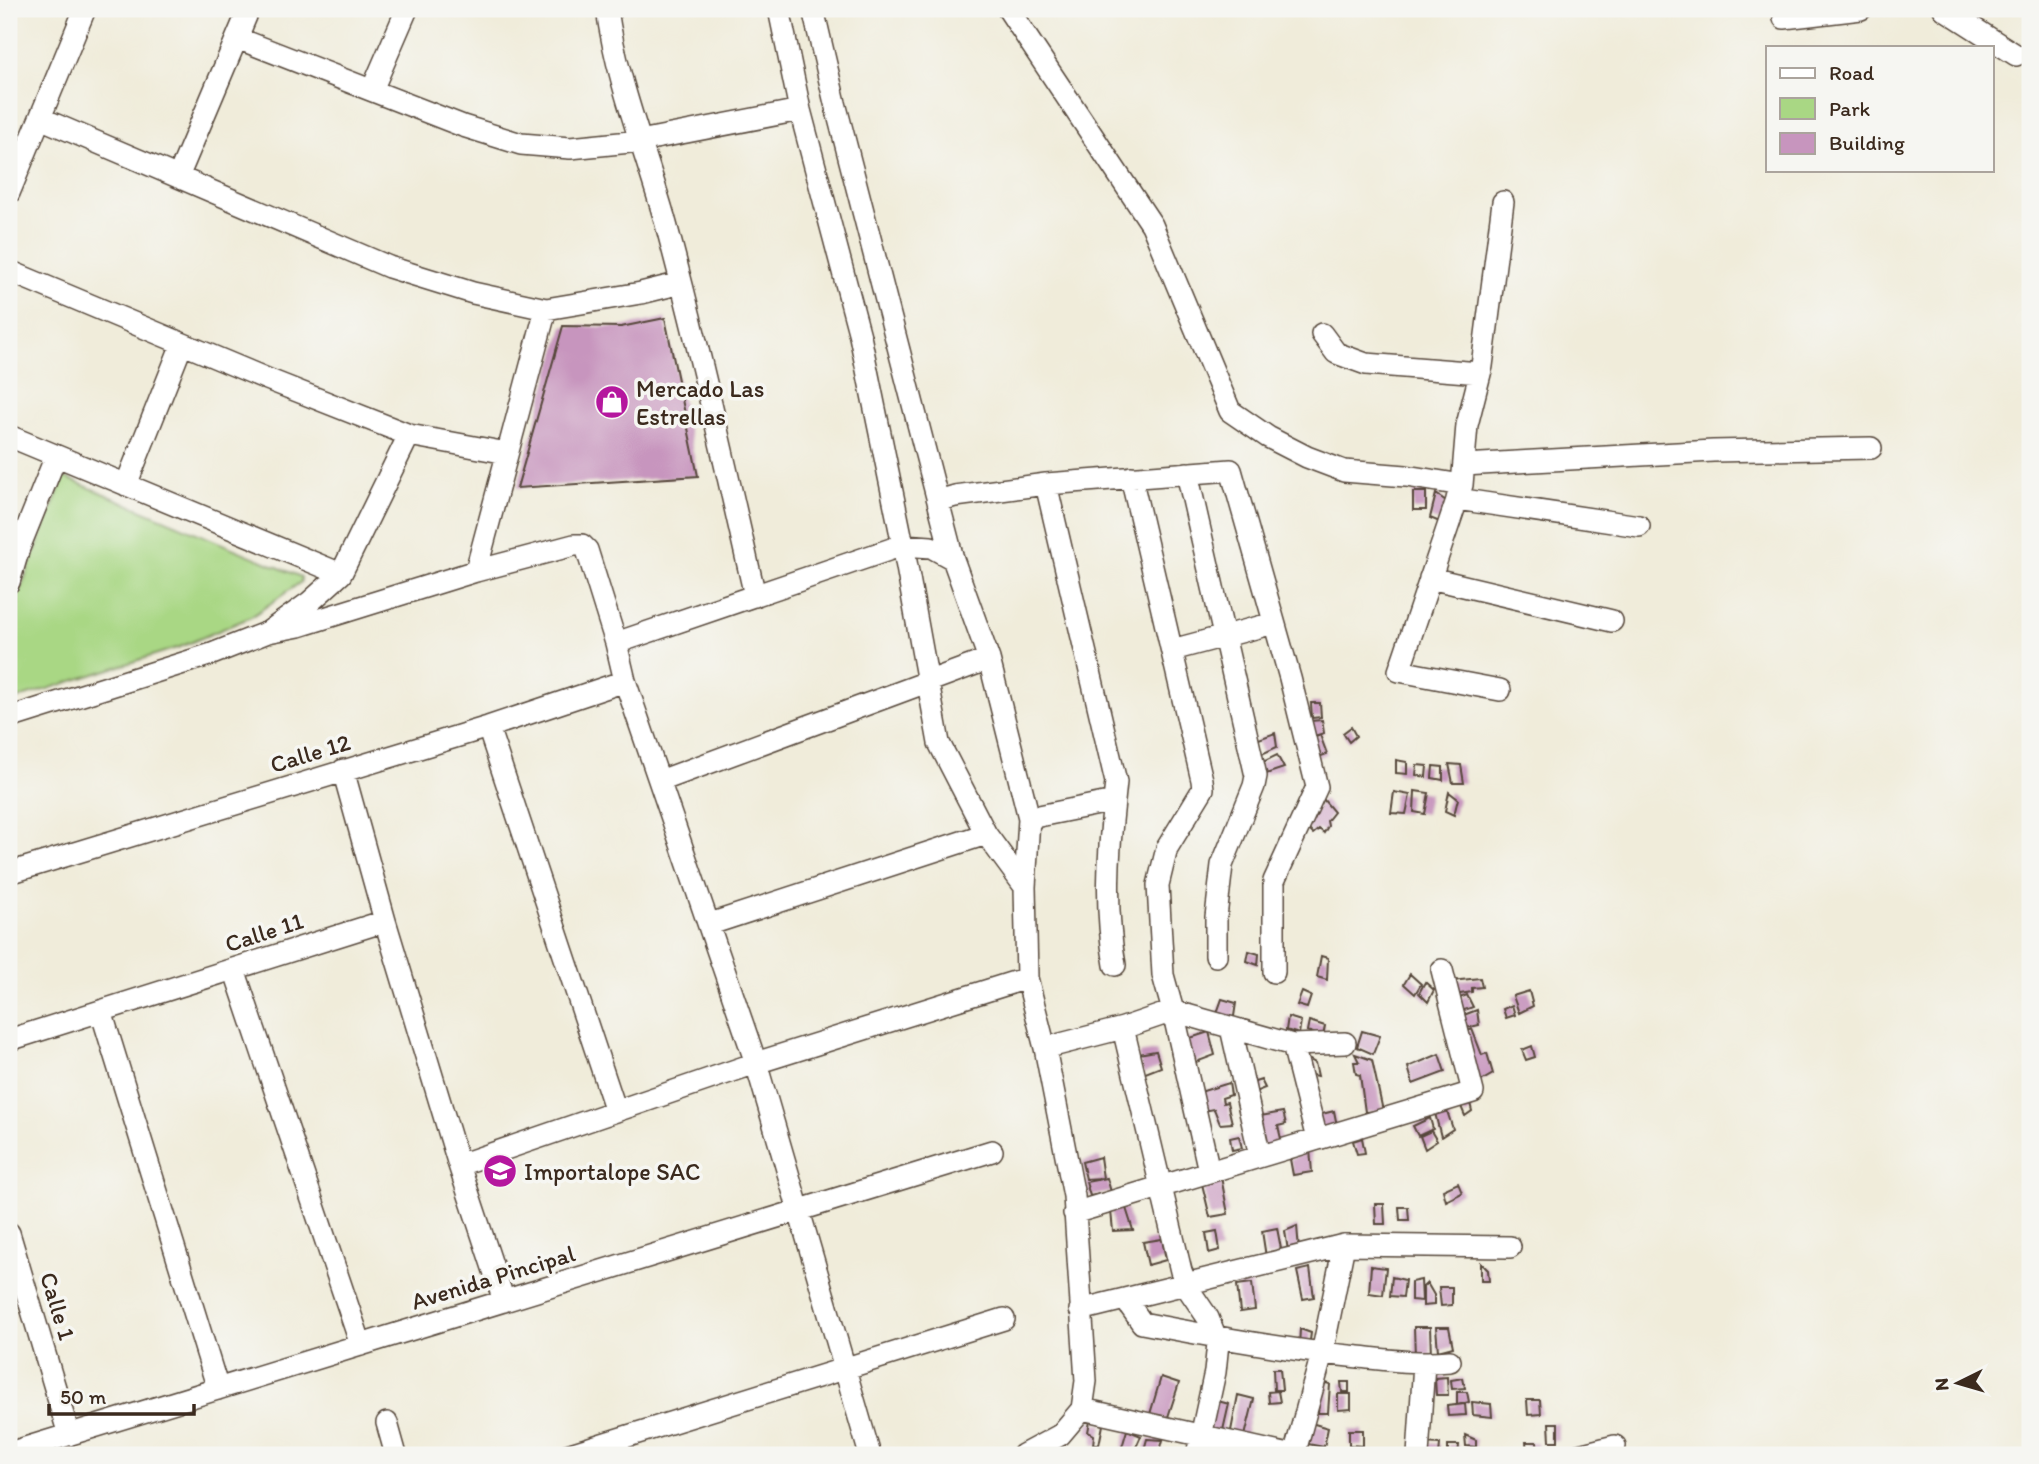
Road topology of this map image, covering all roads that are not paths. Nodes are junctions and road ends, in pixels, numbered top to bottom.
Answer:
1 (85, 9) edge
2 (249, 9) edge
3 (407, 9) edge
4 (607, 9) edge
5 (779, 9) edge
6 (813, 9) edge
7 (1007, 9) edge
8 (1861, 9) edge
9 (1944, 9) edge
10 (1784, 18) dead end
11 (237, 38) junction
12 (2015, 54) dead end
13 (372, 90) junction
14 (800, 110) junction
15 (40, 118) junction
16 (640, 141) junction
17 (178, 177) junction
18 (9, 193) edge
19 (1503, 202) dead end
20 (9, 271) edge
21 (681, 283) junction
22 (545, 309) junction
23 (1322, 334) dead end
24 (182, 344) junction
25 (1480, 373) junction
26 (409, 435) junction
27 (9, 436) edge
28 (1871, 448) dead end
29 (507, 453) junction
30 (57, 456) junction
31 (1187, 473) junction
32 (1131, 477) junction
33 (1461, 483) junction
34 (1046, 484) junction
35 (125, 485) junction
36 (938, 501) junction
37 (1639, 526) dead end
38 (903, 545) junction
39 (953, 559) junction
40 (476, 571) junction
41 (341, 574) junction
42 (1430, 578) junction
43 (9, 582) edge
44 (755, 596) junction
45 (1612, 621) dead end
46 (1274, 623) junction
47 (268, 632) junction
48 (1224, 638) junction
49 (616, 643) junction
50 (1172, 650) junction
51 (989, 659) junction
52 (625, 681) junction
53 (928, 682) junction
54 (1500, 690) dead end
55 (9, 718) edge
56 (488, 727) junction
57 (343, 770) junction
58 (660, 781) junction
59 (1114, 801) junction
60 (1029, 818) junction
61 (986, 834) junction
62 (9, 873) edge
63 (1025, 887) junction
64 (385, 921) junction
65 (710, 924) junction
66 (1216, 956) dead end
67 (1115, 965) dead end
68 (234, 969) junction
69 (1442, 970) dead end
70 (1274, 972) dead end
71 (1027, 978) junction
72 (102, 1011) junction
73 (1173, 1011) junction
74 (1123, 1028) junction
75 (1231, 1028) junction
76 (9, 1040) edge
77 (1345, 1043) dead end
78 (1293, 1045) junction
79 (1045, 1048) junction
80 (756, 1063) junction
81 (616, 1111) junction
82 (1317, 1139) junction
83 (992, 1151) dead end
84 (1260, 1156) junction
85 (459, 1165) junction
86 (1209, 1171) junction
87 (1161, 1186) junction
88 (797, 1211) junction
89 (1074, 1213) junction
90 (9, 1233) edge
91 (1344, 1245) junction
92 (1510, 1247) dead end
93 (1187, 1283) junction
94 (1125, 1299) junction
95 (504, 1301) junction
96 (1080, 1310) junction
97 (1004, 1319) dead end
98 (1216, 1337) junction
99 (361, 1345) junction
100 (1322, 1354) junction
101 (1450, 1361) dead end
102 (1424, 1363) junction
103 (845, 1367) junction
104 (218, 1389) junction
105 (1082, 1409) junction
106 (387, 1423) dead end
107 (69, 1435) junction
108 (1199, 1446) edge
109 (1615, 1446) dead end
110 (9, 1452) edge
111 (396, 1455) edge
112 (567, 1455) edge
113 (870, 1455) edge
114 (1023, 1455) edge
115 (1292, 1455) edge
116 (1418, 1455) edge
117 (1579, 1455) edge

1 - 15 street
2 - 11 street
3 - 13 street
4 - 16 street
5 - 14 street
6 - 36 street
7 - 33 street
8 - 10 street
9 - 12 street
11 - 13 street
11 - 17 street
13 - 16 street
14 - 16 street
14 - 38 street
15 - 17 street
15 - 18 street
16 - 21 street
17 - 22 street
19 - 25 street
20 - 24 street
21 - 22 street
21 - 44 street
22 - 29 street
23 - 25 street
24 - 26 street
24 - 35 street
25 - 33 street
26 - 29 street
26 - 41 street
27 - 30 street
28 - 33 street
29 - 40 street
30 - 35 street
30 - 43 street
31 - 32 street
31 - 46 street
31 - 48 street
32 - 34 street
32 - 50 street
33 - 37 street
33 - 42 street
34 - 36 street
34 - 59 street
35 - 41 street
36 - 39 street
38 - 39 street
38 - 44 street
38 - 53 street
39 - 51 street
40 - 47 street
40 - 49 street
41 - 47 street
42 - 45 street
42 - 54 street
44 - 49 street
46 - 48 street
46 - 70 street
47 - 55 street
48 - 50 street
48 - 66 street
49 - 52 street
50 - 73 street
51 - 53 street
51 - 60 street
52 - 56 street, Calle 12
52 - 58 street
53 - 58 street
53 - 61 street
56 - 57 street, Calle 12
56 - 81 street
57 - 62 street, Calle 12
57 - 64 street
58 - 65 street
59 - 60 street
59 - 67 street
60 - 63 street
61 - 63 street
61 - 65 street
63 - 71 street
64 - 68 street, Calle 11
64 - 85 street
65 - 80 street
68 - 72 street, Calle 11
68 - 99 street
69 - 82 street
71 - 79 street
71 - 80 street
72 - 76 street, Calle 11
72 - 104 street
73 - 74 street
73 - 75 street
73 - 86 street
74 - 79 street
74 - 87 street
75 - 78 street
75 - 84 street
77 - 78 street
78 - 82 street
79 - 89 street
80 - 81 street
80 - 88 street
81 - 85 street
82 - 84 street
83 - 88 street, Avenida Pincipal
84 - 86 street
85 - 95 street
86 - 87 street
87 - 89 street
87 - 93 street
88 - 95 street, Avenida Pincipal
88 - 103 street
89 - 96 street
90 - 107 street, Calle 1
91 - 92 street
91 - 93 street
91 - 100 street
93 - 94 street
93 - 98 street
94 - 96 street
94 - 98 street
95 - 99 street, Avenida Pincipal
96 - 105 street
97 - 103 street
98 - 100 street
98 - 108 street
99 - 104 street, Avenida Pincipal
100 - 102 street
100 - 115 street
101 - 102 street
102 - 116 street
103 - 112 street
103 - 113 street
104 - 107 street, Avenida Pincipal
105 - 108 street
105 - 114 street
106 - 111 street
107 - 110 street, Avenida Pincipal
108 - 115 street
109 - 117 street

